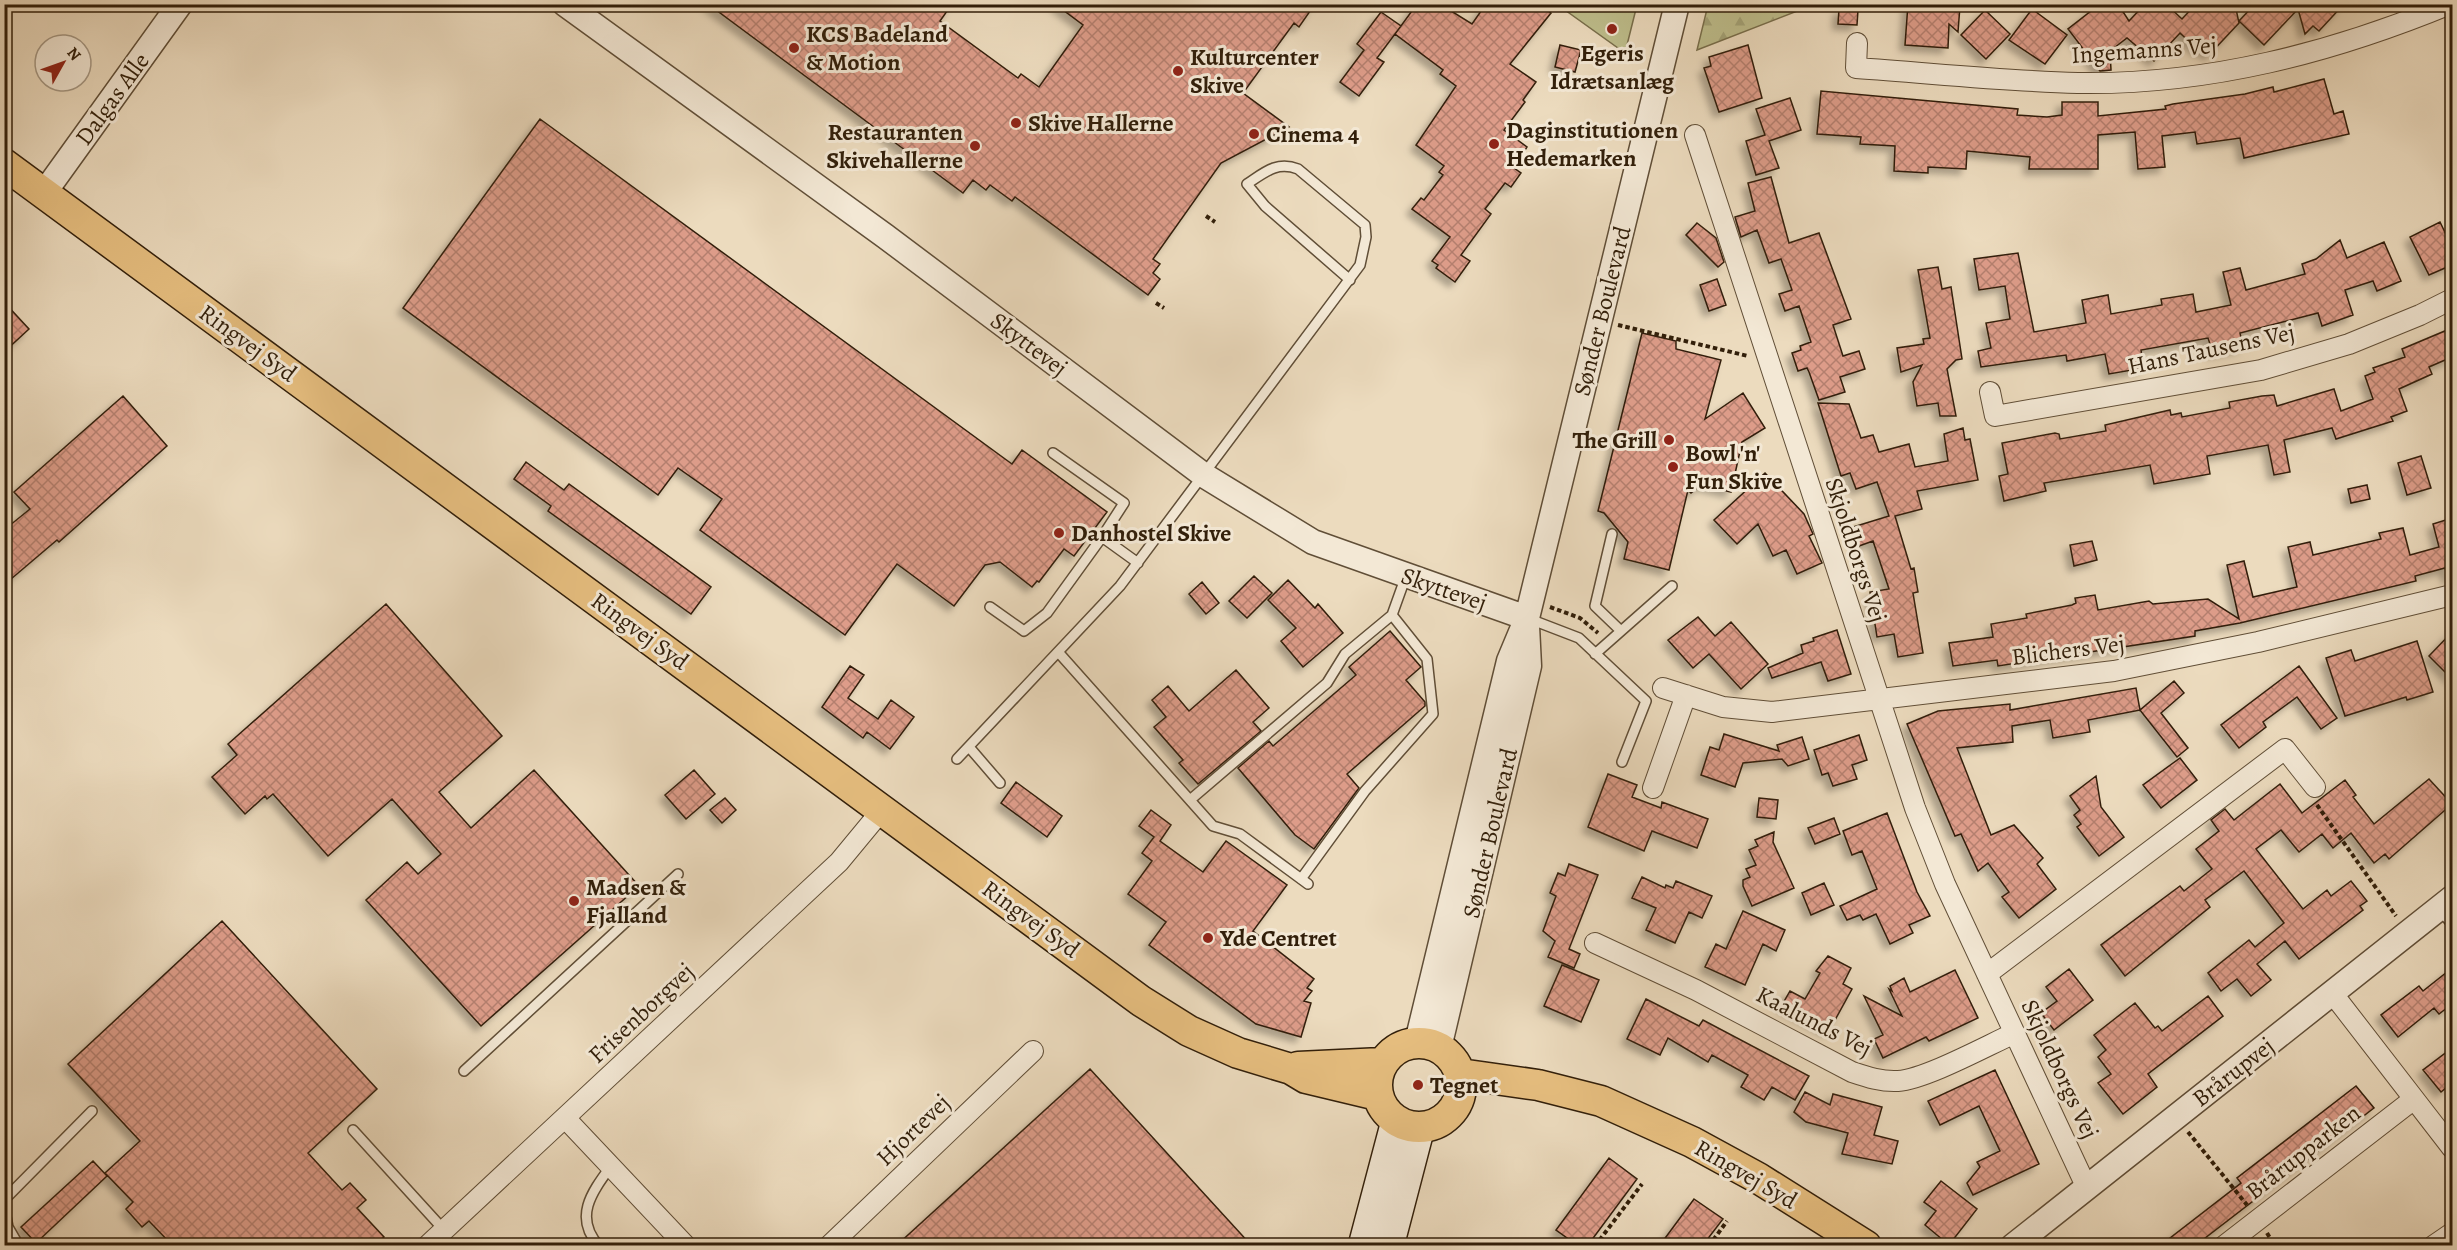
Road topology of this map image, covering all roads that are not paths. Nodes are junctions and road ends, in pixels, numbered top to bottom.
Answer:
1 (180, 4) edge
2 (565, 4) edge
3 (1677, 4) edge
4 (2450, 4) edge
5 (1857, 43) dead end
6 (1695, 135) dead end
7 (4, 164) edge
8 (44, 194) junction
9 (1350, 280) junction
10 (2452, 299) edge
11 (1990, 392) dead end
12 (1053, 453) dead end
13 (1205, 476) junction
14 (1612, 534) dead end
15 (1102, 537) junction
16 (1138, 563) junction
17 (1406, 576) junction
18 (1672, 586) dead end
19 (2452, 595) edge
20 (990, 607) dead end
21 (1392, 615) junction
22 (1527, 618) junction
23 (1621, 631) junction
24 (1059, 653) junction
25 (1595, 654) junction
26 (1663, 688) dead end
27 (1686, 695) junction
28 (1877, 699) junction
29 (969, 747) junction
30 (957, 759) dead end
31 (1622, 762) dead end
32 (1000, 783) dead end
33 (2315, 787) road end
34 (1653, 788) dead end
35 (1190, 800) junction
36 (882, 810) junction
37 (678, 874) dead end
38 (2448, 910) edge
39 (1595, 943) dead end
40 (1987, 974) junction
41 (2333, 994) junction
42 (2015, 1033) junction
43 (1428, 1045) junction
44 (1033, 1052) dead end
45 (1382, 1063) junction
46 (1291, 1069) junction
47 (464, 1071) dead end
48 (1460, 1086) junction
49 (1377, 1095) junction
50 (2414, 1099) junction
51 (92, 1111) dead end
52 (566, 1119) junction
53 (1408, 1124) junction
54 (353, 1130) dead end
55 (2452, 1148) edge
56 (611, 1166) junction
57 (2086, 1186) junction
58 (4, 1200) edge
59 (4, 1206) edge
60 (444, 1230) junction
61 (2452, 1233) edge
62 (19, 1245) edge
63 (427, 1245) edge
64 (598, 1245) edge
65 (686, 1245) edge
66 (829, 1245) edge
67 (1362, 1245) edge
68 (1390, 1245) edge
69 (1866, 1245) edge
70 (2013, 1245) edge
71 (2223, 1245) edge
72 (2433, 1245) edge

1 - 8 street, Dalgas Alle
2 - 13 street, Skyttevej
3 - 22 street, Sønder Boulevard
4 - 5 street, Ingemanns Vej
6 - 28 street, Skjoldborgs Vej
7 - 8 main road, Ringvej Syd
8 - 36 main road, Ringvej Syd
9 - 9 lane
9 - 13 lane
10 - 11 street, Hans Tausens Vej
12 - 15 lane
13 - 16 lane
13 - 17 street, Skyttevej
14 - 23 lane
15 - 16 lane
15 - 20 lane
16 - 24 lane
17 - 21 lane
17 - 22 street, Skyttevej
18 - 23 lane
19 - 28 street, Blichers Vej
21 - 35 lane
21 - 35 lane
22 - 25 lane
22 - 43 street, Sønder Boulevard
23 - 25 lane
24 - 29 lane
24 - 35 lane
25 - 31 lane
26 - 27 street, Blichers Vej
27 - 28 street, Blichers Vej
27 - 34 street
28 - 40 street, Skjoldborgs Vej
29 - 30 lane
29 - 32 lane
33 - 40 street
36 - 46 main road, Ringvej Syd
36 - 52 street, Frisenborgvej
37 - 47 lane
38 - 41 street, Brårupvej
39 - 42 street, Kaalunds Vej
40 - 42 street, Skjoldborgs Vej
41 - 50 street
41 - 57 street, Brårupvej
42 - 57 street, Skjoldborgs Vej
43 - 45 main road
43 - 48 main road
44 - 66 street, Hjortevej
45 - 46 main road, Ringvej Syd
45 - 49 main road
46 - 49 main road, Ringvej Syd
48 - 53 main road
48 - 69 main road, Ringvej Syd
49 - 53 main road
50 - 55 street
50 - 71 street, Brårupparken
51 - 58 lane
52 - 56 street
52 - 60 street, Frisenborgvej
53 - 67 main road
53 - 68 main road
54 - 60 lane
56 - 64 lane
56 - 65 street
57 - 70 street, Brårupvej
59 - 62 lane
60 - 63 street, Frisenborgvej
61 - 72 street

